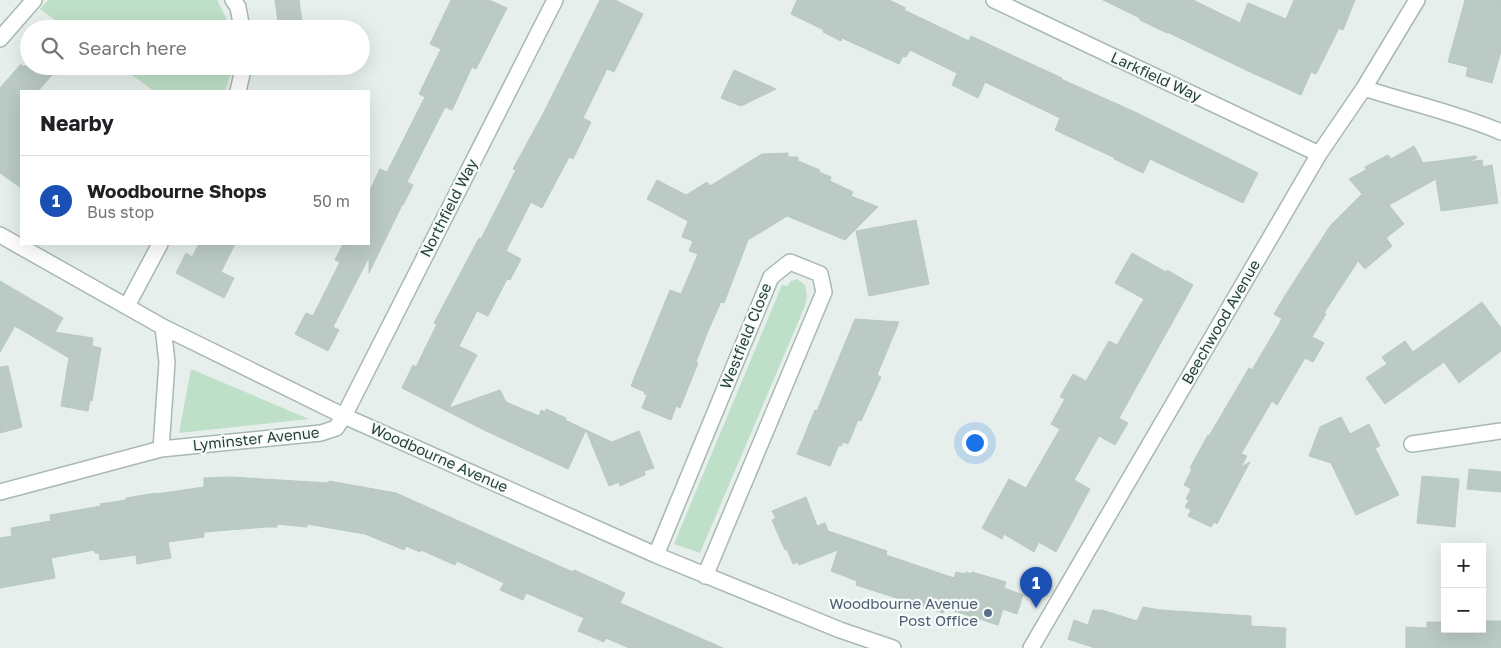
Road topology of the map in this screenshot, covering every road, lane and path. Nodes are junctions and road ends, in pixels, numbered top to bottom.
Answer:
1 (34, 0) edge
2 (233, 0) edge
3 (555, 0) edge
4 (994, 0) edge
5 (1417, 0) edge
6 (240, 20) edge
7 (0, 40) edge
8 (242, 75) edge
9 (1364, 88) junction
10 (238, 90) edge
11 (1501, 132) edge
12 (1319, 154) junction
13 (0, 235) edge
14 (159, 245) edge
15 (127, 306) junction
16 (163, 327) junction
17 (344, 416) junction
18 (1501, 431) edge
19 (1412, 444) dead end
20 (161, 449) junction
21 (0, 492) edge
22 (656, 555) junction
23 (705, 576) junction
24 (893, 648) edge
25 (1031, 648) edge

1 - 7 street
2 - 6 street
3 - 17 street, Northfield Way
4 - 12 street, Larkfield Way
5 - 9 street, Beechwood Avenue
8 - 10 street
9 - 11 street
9 - 12 street, Beechwood Avenue
12 - 25 street, Beechwood Avenue
13 - 15 street, Woodbourne Avenue
14 - 15 street
15 - 16 street, Woodbourne Avenue
16 - 17 street, Woodbourne Avenue
16 - 20 street
17 - 20 street, Lyminster Avenue
17 - 22 street, Woodbourne Avenue
18 - 19 street
20 - 21 street, Lyminster Avenue
22 - 23 street, Woodbourne Avenue
22 - 23 street, Westfield Close
23 - 24 street, Woodbourne Avenue

